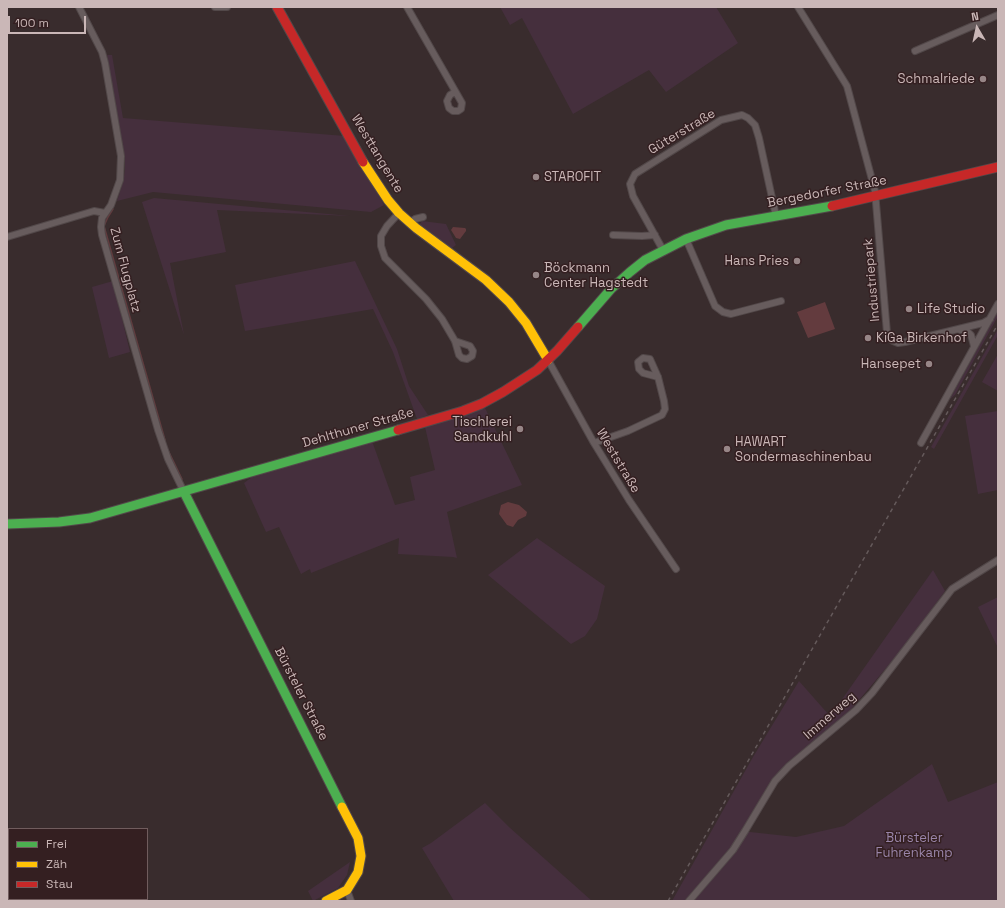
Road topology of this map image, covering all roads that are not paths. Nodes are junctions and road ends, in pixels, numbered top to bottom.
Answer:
1 (79, 7) edge
2 (215, 7) edge
3 (227, 7) edge
4 (278, 7) edge
5 (407, 7) edge
6 (799, 7) edge
7 (998, 15) edge
8 (915, 51) dead end
9 (455, 92) dead end
10 (998, 167) edge
11 (876, 196) junction
12 (105, 213) junction
13 (399, 213) junction
14 (776, 216) junction
15 (423, 217) dead end
16 (409, 223) junction
17 (655, 234) junction
18 (614, 235) dead end
19 (7, 237) edge
20 (686, 239) junction
21 (662, 250) junction
22 (781, 301) dead end
23 (998, 304) edge
24 (990, 319) junction
25 (958, 329) junction
26 (455, 342) dead end
27 (974, 346) junction
28 (548, 360) junction
29 (658, 376) dead end
30 (594, 443) junction
31 (921, 443) dead end
32 (184, 492) junction
33 (7, 524) edge
34 (998, 560) edge
35 (676, 569) dead end
36 (347, 890) junction
37 (326, 901) edge
38 (351, 901) edge
39 (689, 901) edge

1 - 12 street, Zum Flugplatz
2 - 3 street
4 - 13 street, Westtangente
5 - 9 street
6 - 11 street
7 - 8 street
10 - 11 street, Bergedorfer Straße
11 - 14 street, Bergedorfer Straße
11 - 25 street, Industriepark
12 - 19 street
12 - 32 street, Zum Flugplatz
13 - 16 street, Westtangente
13 - 26 street
14 - 17 street, Güterstraße
14 - 20 street, Bergedorfer Straße
15 - 16 street
16 - 28 street, Westtangente
17 - 18 street
17 - 21 street, Güterstraße
20 - 21 street, Bergedorfer Straße
20 - 22 street
21 - 28 street, Dehlthuner Straße
23 - 24 street
24 - 25 street, Industriepark
24 - 27 street
25 - 27 street
27 - 31 street
28 - 30 street, Weststraße
28 - 32 street, Dehlthuner Straße
29 - 30 street
30 - 35 street, Weststraße
32 - 33 street, Dehlthuner Straße
32 - 36 street, Bürsteler Straße
34 - 39 street, Immerweg
36 - 37 street
36 - 38 street

